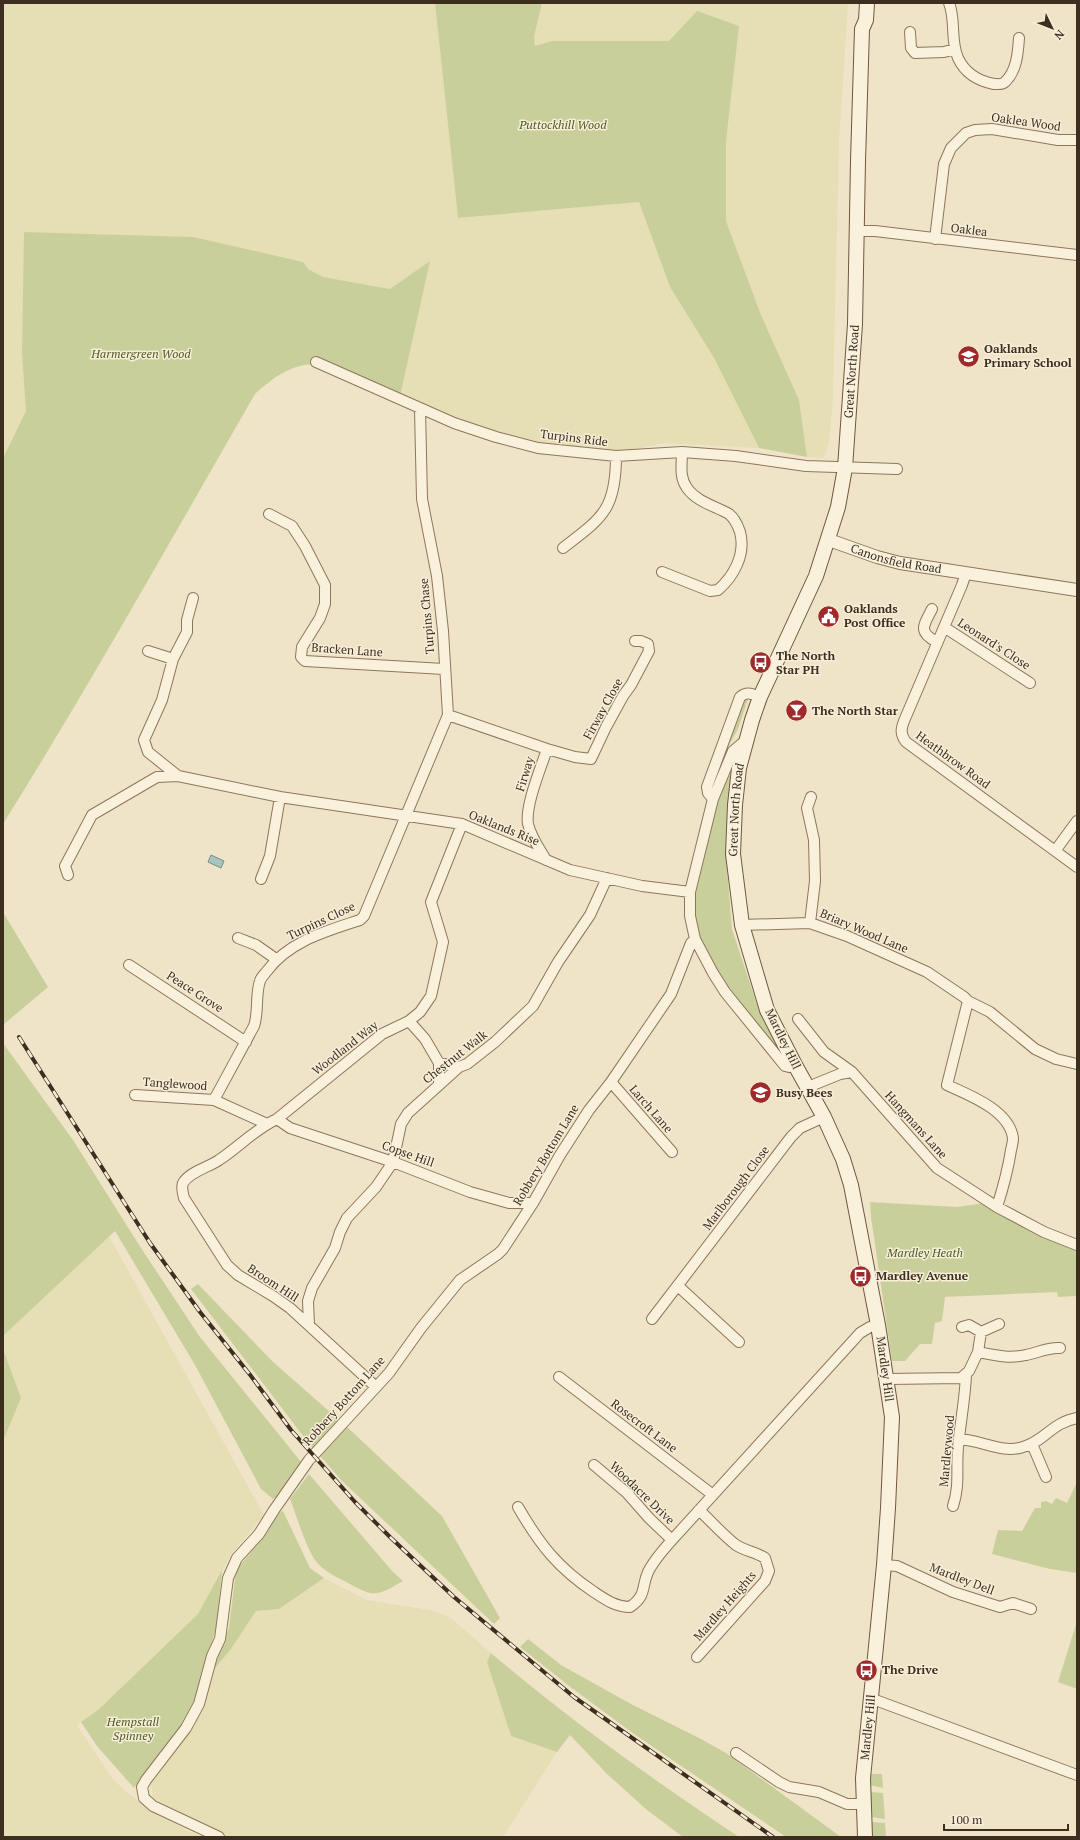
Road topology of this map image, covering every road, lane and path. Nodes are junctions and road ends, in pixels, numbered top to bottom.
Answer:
1 (857, 3) edge
2 (867, 3) edge
3 (949, 3) edge
4 (862, 29) junction
5 (910, 32) dead end
6 (1019, 38) dead end
7 (954, 49) junction
8 (1077, 140) edge
9 (857, 231) junction
10 (935, 239) junction
11 (1077, 255) edge
12 (316, 362) dead end
13 (420, 409) junction
14 (682, 452) junction
15 (616, 456) junction
16 (845, 468) junction
17 (897, 469) dead end
18 (269, 514) dead end
19 (829, 540) junction
20 (563, 548) dead end
21 (662, 572) dead end
22 (966, 573) junction
23 (1077, 590) edge
24 (193, 598) dead end
25 (932, 609) dead end
26 (944, 627) junction
27 (635, 641) dead end
28 (937, 642) junction
29 (148, 651) dead end
30 (173, 659) junction
31 (444, 669) junction
32 (1030, 682) dead end
33 (760, 697) junction
34 (448, 715) junction
35 (547, 749) junction
36 (733, 768) junction
37 (178, 776) junction
38 (280, 797) junction
39 (811, 797) dead end
40 (712, 799) junction
41 (407, 815) junction
42 (1077, 821) edge
43 (462, 824) junction
44 (1055, 851) junction
45 (546, 860) junction
46 (1077, 867) edge
47 (68, 875) dead end
48 (607, 878) junction
49 (261, 879) dead end
50 (690, 892) junction
51 (810, 923) junction
52 (742, 925) junction
53 (238, 938) dead end
54 (695, 939) junction
55 (276, 959) junction
56 (129, 965) dead end
57 (968, 1001) junction
58 (798, 1019) dead end
59 (409, 1021) junction
60 (246, 1042) junction
61 (439, 1062) junction
62 (1077, 1064) edge
63 (795, 1065) junction
64 (459, 1067) junction
65 (852, 1072) junction
66 (611, 1082) junction
67 (439, 1084) junction
68 (808, 1087) junction
69 (135, 1095) dead end
70 (214, 1100) junction
71 (824, 1117) junction
72 (277, 1119) junction
73 (267, 1124) junction
74 (672, 1152) dead end
75 (392, 1162) junction
76 (183, 1183) joint
77 (533, 1203) junction
78 (997, 1207) junction
79 (1077, 1245) edge
80 (678, 1286) junction
81 (652, 1319) dead end
82 (999, 1324) dead end
83 (309, 1325) junction
84 (878, 1325) junction
85 (962, 1327) dead end
86 (982, 1332) junction
87 (739, 1342) dead end
88 (1060, 1348) dead end
89 (978, 1352) junction
90 (966, 1375) junction
91 (559, 1377) dead end
92 (887, 1379) junction
93 (376, 1387) junction
94 (1077, 1418) edge
95 (959, 1439) junction
96 (1032, 1444) junction
97 (594, 1465) dead end
98 (1046, 1477) dead end
99 (713, 1495) junction
100 (953, 1506) dead end
101 (518, 1508) dead end
102 (699, 1510) junction
103 (672, 1540) junction
104 (884, 1565) junction
105 (1030, 1609) dead end
106 (697, 1657) dead end
107 (870, 1698) junction
108 (736, 1754) dead end
109 (1077, 1775) edge
110 (863, 1804) junction
111 (219, 1837) edge
112 (865, 1837) edge

1 - 4 main road
2 - 4 main road
3 - 7 street
4 - 9 main road, Great North Road
5 - 7 street
6 - 7 street
8 - 10 street, Oaklea Wood
9 - 10 street, Oaklea
9 - 16 main road, Great North Road
10 - 11 street, Oaklea
12 - 13 street, Turpins Ride
13 - 15 street, Turpins Ride
13 - 31 street, Turpins Chase
14 - 15 street, Turpins Ride
14 - 16 street, Turpins Ride
14 - 21 street
15 - 20 street
16 - 17 street, Turpins Ride
16 - 19 main road, Great North Road
18 - 31 street, Bracken Lane
19 - 22 street, Canonsfield Road
19 - 33 main road, Great North Road
22 - 23 street, Canonsfield Road
22 - 26 street, Heathbrow Road
24 - 30 street, Oaklands Rise
25 - 28 street
26 - 28 street, Heathbrow Road
26 - 32 street, Leonard's Close
27 - 35 street, Firway Close
28 - 44 street, Heathbrow Road
29 - 30 street
30 - 37 street, Oaklands Rise
31 - 34 street, Turpins Chase
33 - 36 main road, Great North Road
33 - 40 street
34 - 35 street, Firway
34 - 41 street, Turpins Chase
35 - 45 street, Firway
36 - 40 street
36 - 52 main road, Great North Road
37 - 38 street, Oaklands Rise
37 - 47 street
38 - 41 street, Oaklands Rise
38 - 49 street
39 - 51 street
40 - 50 street
41 - 43 street, Oaklands Rise
41 - 55 street, Turpins Close
42 - 44 street
43 - 45 street, Oaklands Rise
43 - 59 street, Woodland Way
44 - 46 street
45 - 48 street, Oaklands Rise
48 - 50 street, Oaklands Rise
48 - 64 street, Chestnut Walk
50 - 54 street
51 - 52 street, Briary Wood Lane
51 - 57 street, Briary Wood Lane
52 - 63 main road, Mardley Hill
53 - 55 street
54 - 63 street
54 - 66 street, Robbery Bottom Lane
55 - 60 street, Turpins Close
56 - 60 street, Peace Grove
57 - 62 street, Briary Wood Lane
57 - 78 street
58 - 65 street, Hangmans Lane
59 - 61 street
59 - 72 street, Woodland Way
60 - 70 street, Turpins Close
61 - 64 street
61 - 67 street
63 - 68 main road, Mardley Hill
64 - 67 street, Chestnut Walk
65 - 68 street
65 - 78 street, Hangmans Lane
66 - 74 street, Larch Lane
66 - 77 street, Robbery Bottom Lane
67 - 75 street, Chestnut Walk
68 - 71 main road, Mardley Hill
69 - 70 street, Tanglewood
70 - 73 street
71 - 80 street, Marlborough Close
71 - 84 main road, Mardley Hill
72 - 73 street, Woodland Way
72 - 75 street, Copse Hill
73 - 76 street, Woodland Way
75 - 77 street, Copse Hill
75 - 83 street, Chestnut Walk
76 - 83 street, Broom Hill
77 - 93 street, Robbery Bottom Lane
78 - 79 street, Hangmans Lane
80 - 81 street, Marlborough Close
80 - 87 street
82 - 86 street
83 - 93 street, Broom Hill
84 - 92 main road, Mardley Hill
84 - 99 street
85 - 86 street
86 - 89 street, Mardleywood
88 - 89 street
89 - 90 street, Mardleywood
90 - 92 street
90 - 95 street, Mardleywood
91 - 99 street, Rosecroft Lane
92 - 104 main road, Mardley Hill
93 - 111 street, Robbery Bottom Lane
94 - 96 street
95 - 96 street
95 - 100 street, Mardleywood
96 - 98 street
97 - 103 street, Woodacre Drive
99 - 102 street
101 - 103 street
102 - 103 street
102 - 106 street, Mardley Heights
104 - 105 street, Mardley Dell
104 - 107 main road, Mardley Hill
107 - 109 street
107 - 110 main road, Mardley Hill
108 - 110 street
110 - 112 main road, Mardley Hill

